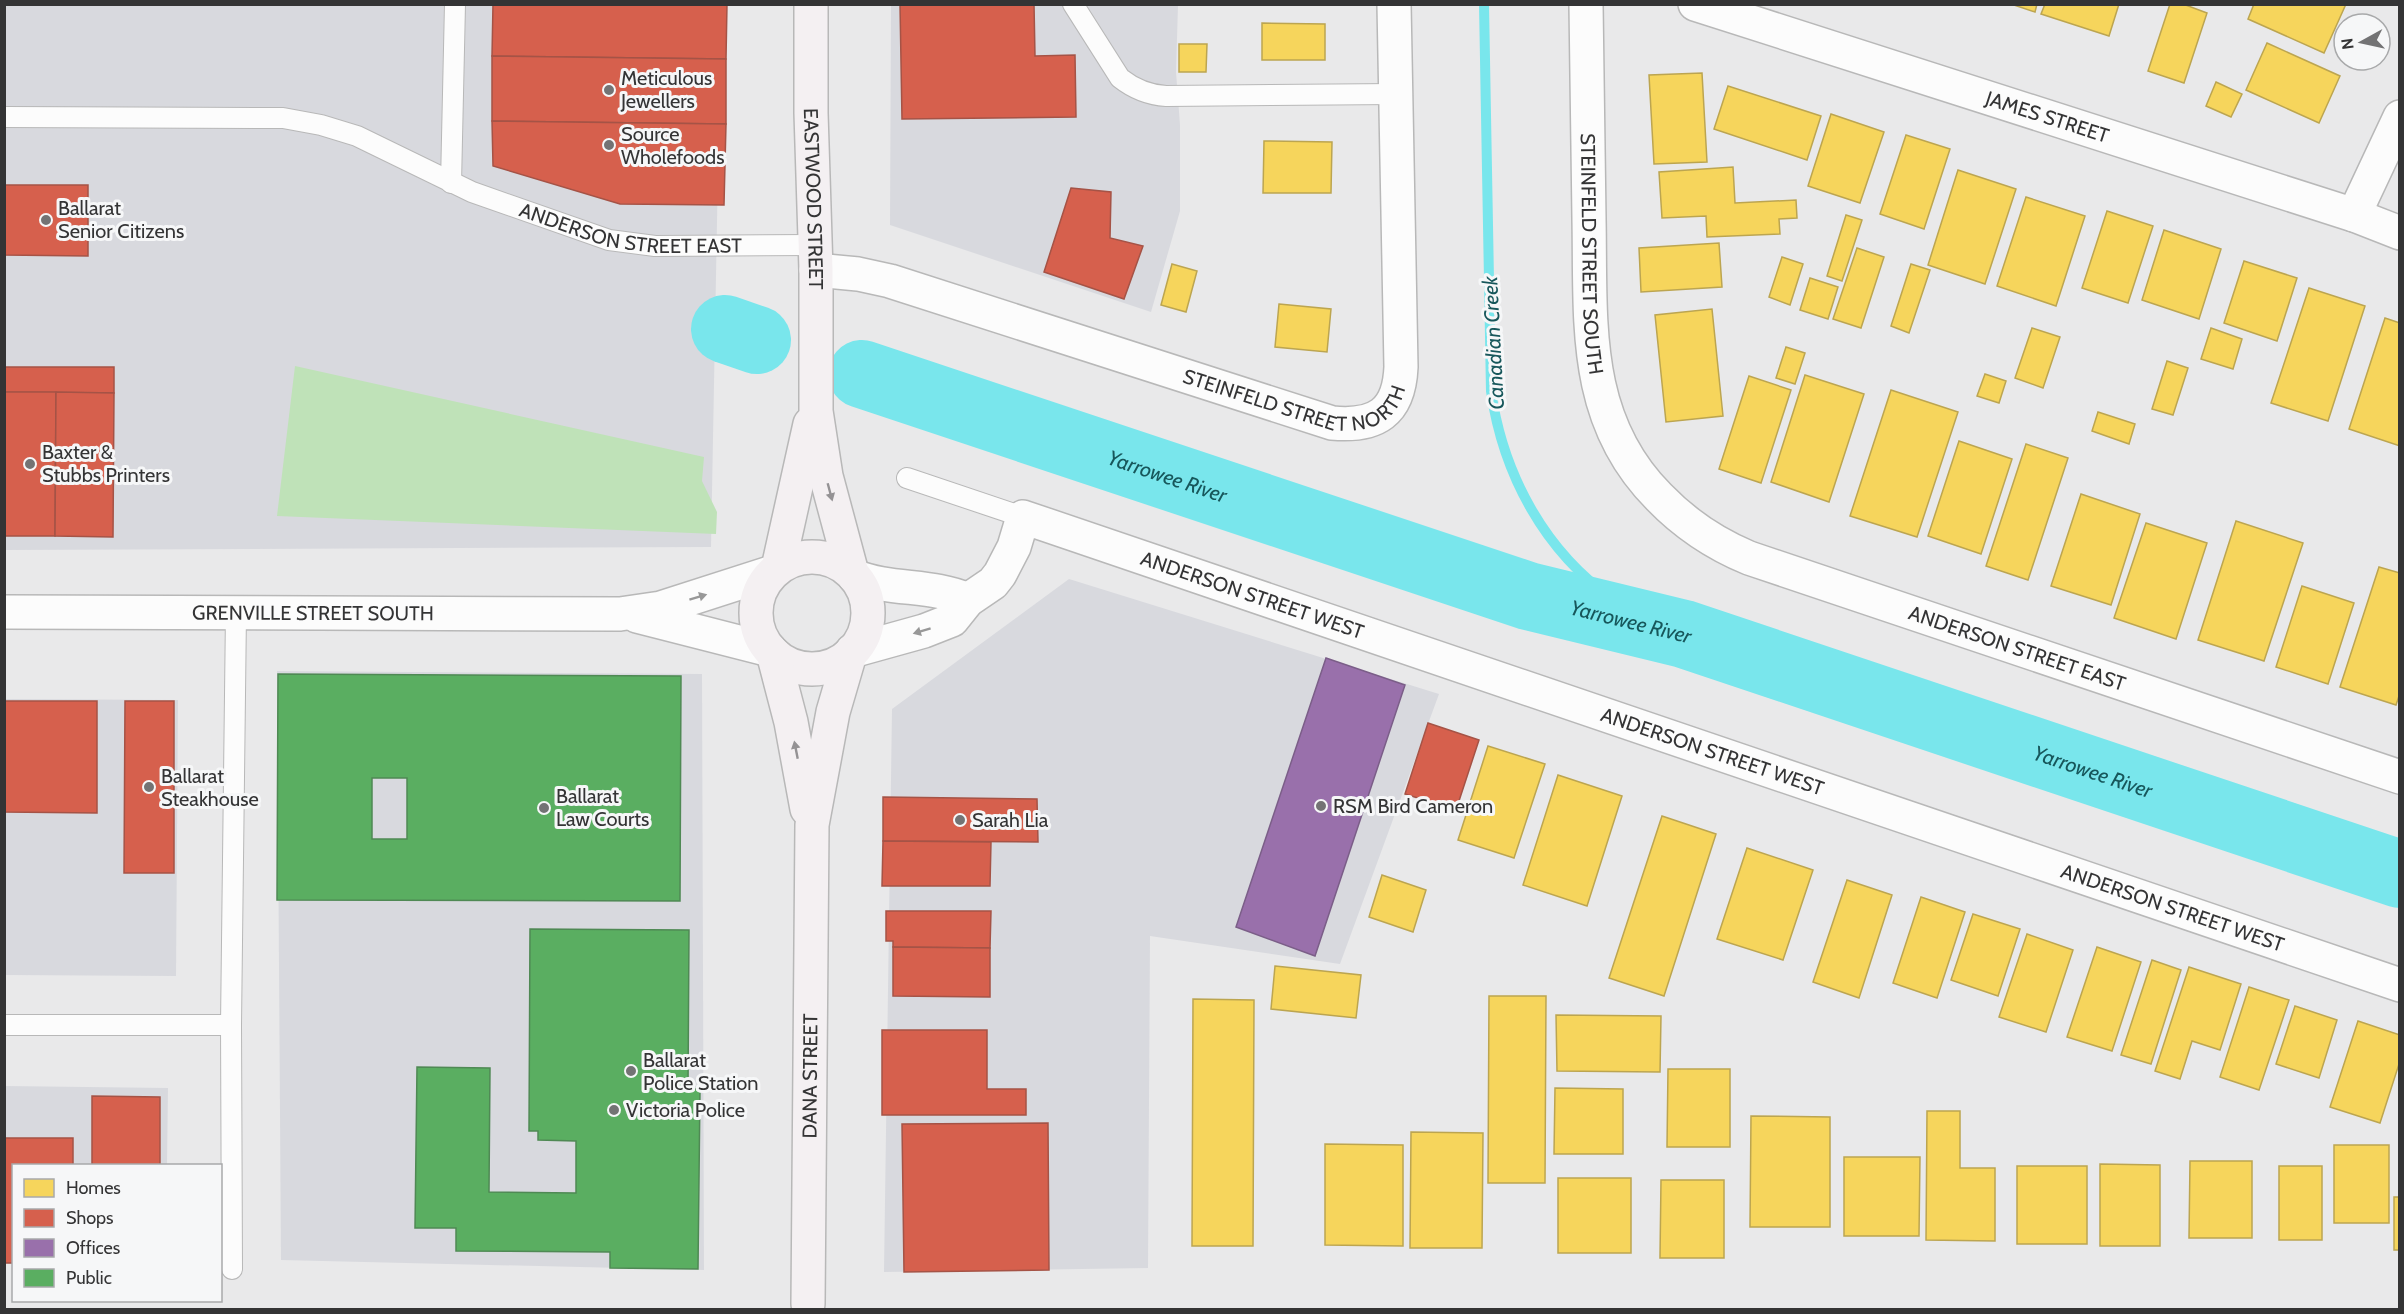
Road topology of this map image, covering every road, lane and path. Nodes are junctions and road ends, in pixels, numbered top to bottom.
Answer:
1 (455, 4) edge
2 (811, 4) edge
3 (1073, 4) edge
4 (1394, 4) edge
5 (1586, 4) edge
6 (1695, 4) edge
7 (1396, 94) junction
8 (4, 117) edge
9 (2400, 117) edge
10 (451, 183) junction
11 (2354, 215) junction
12 (2400, 233) edge
13 (816, 257) junction
14 (815, 392) junction
15 (907, 478) dead end
16 (1651, 490) joint
17 (1023, 517) junction
18 (776, 570) junction
19 (853, 575) junction
20 (968, 600) junction
21 (4, 612) edge
22 (236, 612) junction
23 (620, 614) junction
24 (771, 651) junction
25 (851, 653) junction
26 (2400, 777) edge
27 (811, 849) junction
28 (2400, 985) edge
29 (4, 1025) edge
30 (231, 1025) junction
31 (232, 1269) dead end
32 (808, 1308) edge

1 - 10 lane
2 - 13 street, EASTWOOD STREET
3 - 7 lane
4 - 7 street, STEINFELD STREET NORTH
5 - 16 street, STEINFELD STREET SOUTH
6 - 11 street, JAMES STREET
7 - 13 street, STEINFELD STREET NORTH
8 - 10 lane, ANDERSON STREET EAST
9 - 11 street
10 - 13 lane, ANDERSON STREET EAST
11 - 12 street, JAMES STREET
13 - 14 street, EASTWOOD STREET
14 - 18 street, EASTWOOD STREET
14 -> 19 street, EASTWOOD STREET
15 - 17 lane, ANDERSON STREET WEST
16 - 26 street, ANDERSON STREET EAST
17 - 20 street
17 - 28 street, ANDERSON STREET WEST
18 - 19 street
23 -> 18 street, GRENVILLE STREET SOUTH
18 - 24 street
19 - 20 street
19 - 25 street
20 -> 25 street
21 - 22 street, GRENVILLE STREET SOUTH
22 - 23 street, GRENVILLE STREET SOUTH
22 - 30 lane
23 - 24 street, GRENVILLE STREET SOUTH
24 - 25 street
27 -> 24 street, DANA STREET
25 - 27 street, DANA STREET
27 - 32 street, DANA STREET
29 - 30 lane
30 - 31 lane

